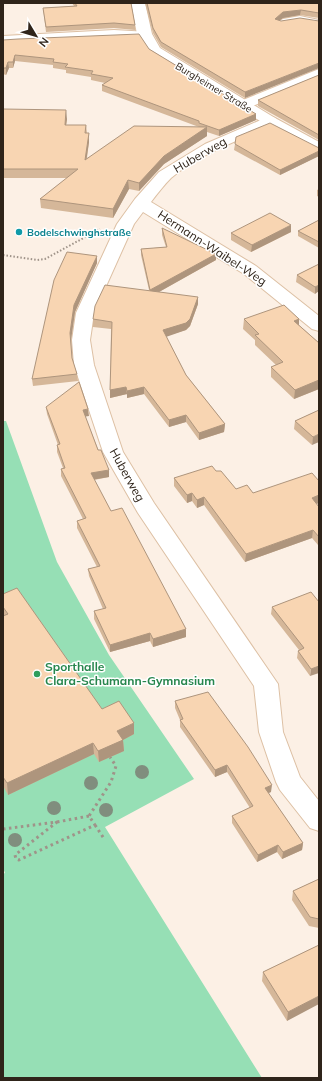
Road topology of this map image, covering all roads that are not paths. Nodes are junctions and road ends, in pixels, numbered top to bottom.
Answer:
1 (138, 3) edge
2 (280, 23) edge
3 (319, 23) edge
4 (144, 35) junction
5 (3, 40) edge
6 (319, 73) edge
7 (243, 105) junction
8 (270, 121) junction
9 (319, 148) edge
10 (141, 203) junction
11 (319, 325) edge
12 (319, 820) edge

1 - 4 street, Burgheimer Straße
2 - 3 lane
4 - 5 street
4 - 7 street, Burgheimer Straße
6 - 7 street
7 - 8 street, Burgheimer Straße
8 - 9 street, Burgheimer Straße
8 - 10 street, Huberweg
10 - 11 street, Hermann-Waibel-Weg
10 - 12 street, Huberweg

